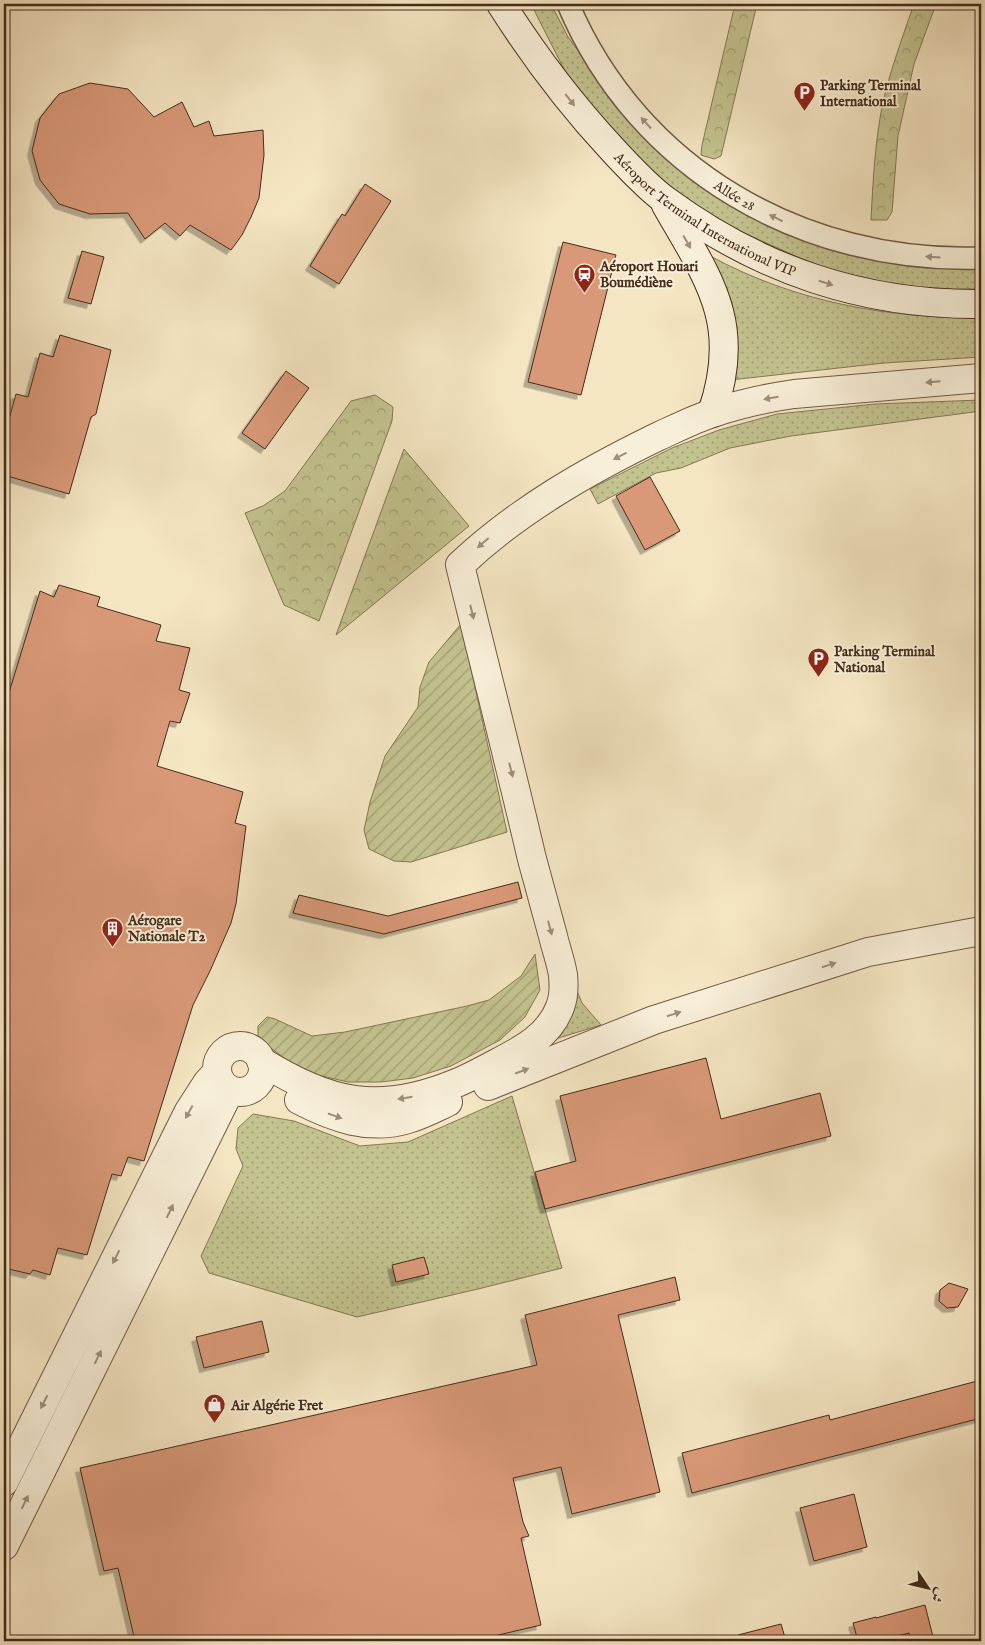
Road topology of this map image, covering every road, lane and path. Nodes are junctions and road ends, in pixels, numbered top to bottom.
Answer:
1 (501, 4) edge
2 (516, 4) edge
3 (568, 4) edge
4 (544, 68) junction
5 (663, 199) junction
6 (981, 258) edge
7 (981, 304) edge
8 (981, 378) edge
9 (712, 413) junction
10 (981, 931) edge
11 (261, 1071) junction
12 (224, 1081) junction
13 (4, 1482) edge
14 (4, 1546) edge

1 - 4 street, Aéroport Terminal International VIP
2 - 4 street
6 -> 3 street, Allée 28
4 -> 5 street, Aéroport Terminal International VIP
5 -> 7 street, Aéroport Terminal International VIP
5 -> 9 street
8 -> 9 street
9 -> 11 street
11 -> 10 street
11 - 12 street
11 - 12 street
12 -> 13 street
14 -> 12 street

